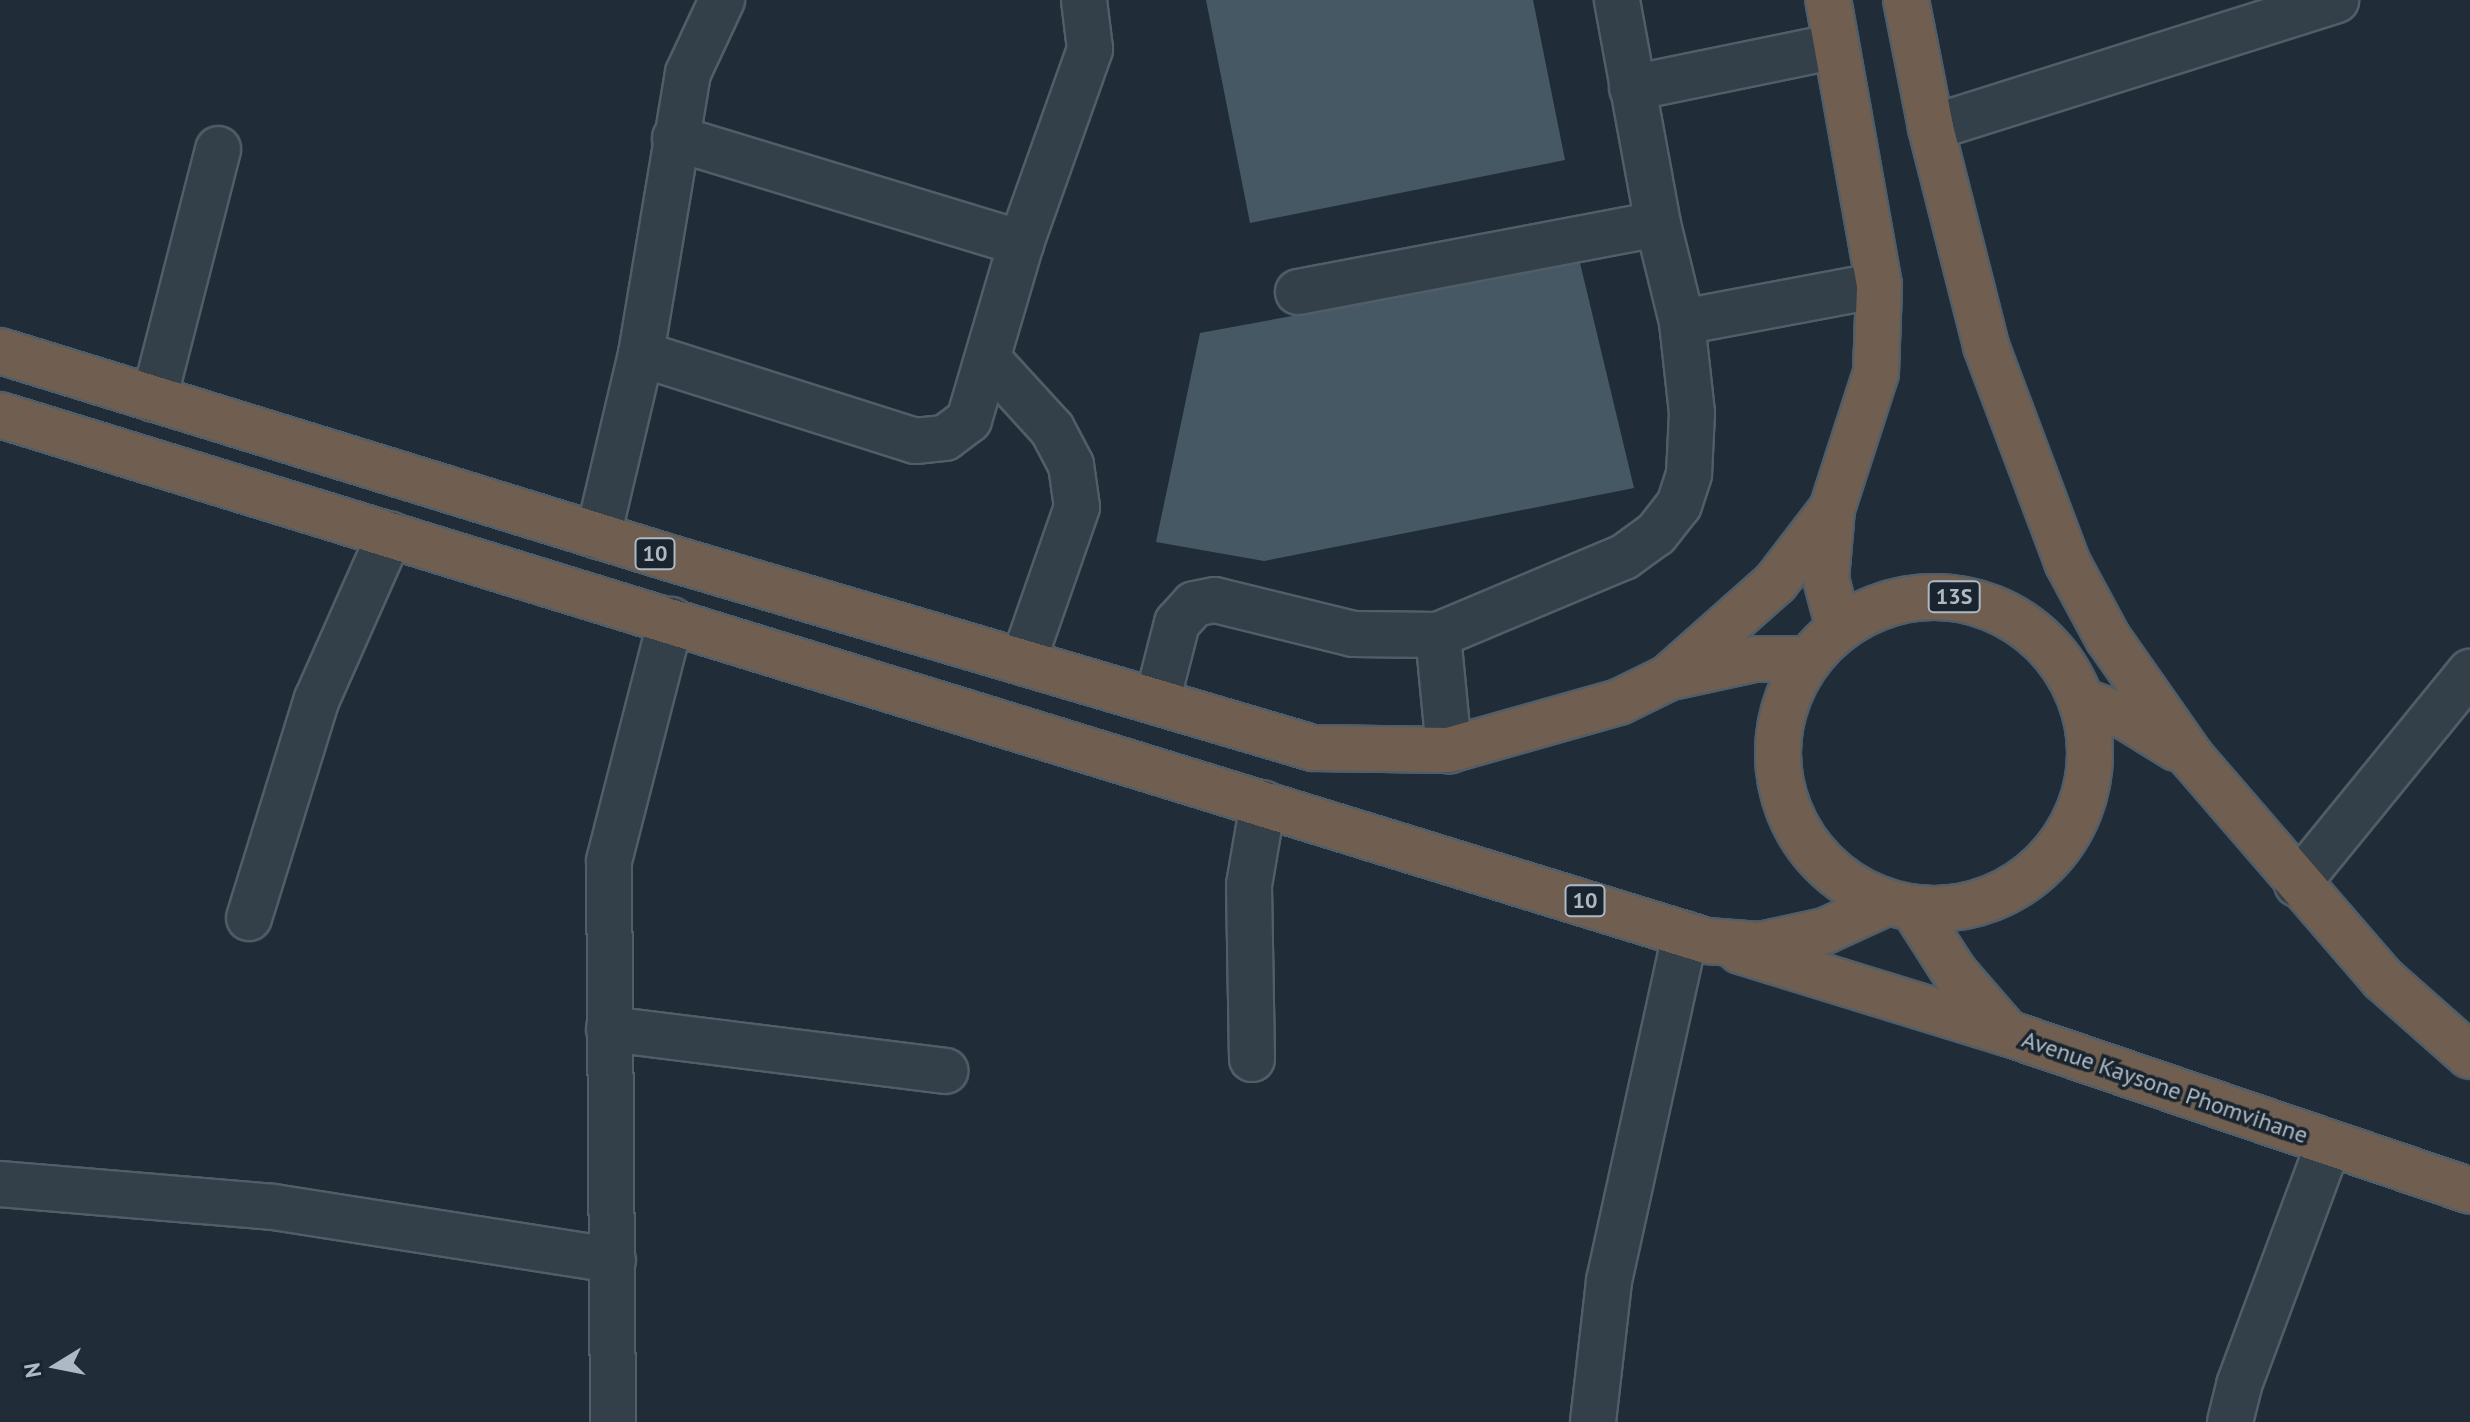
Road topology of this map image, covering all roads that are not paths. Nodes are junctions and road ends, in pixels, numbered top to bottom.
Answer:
1 (722, 0) edge
2 (1084, 0) edge
3 (1617, 0) edge
4 (1828, 0) edge
5 (1906, 0) edge
6 (2336, 0) edge
7 (1836, 46) junction
8 (1632, 88) junction
9 (1931, 128) junction
10 (675, 138) junction
11 (218, 149) dead end
12 (1658, 224) junction
13 (1021, 243) junction
14 (1879, 285) junction
15 (1298, 292) dead end
16 (1682, 322) junction
17 (0, 351) edge
18 (641, 354) junction
19 (988, 359) junction
20 (154, 399) junction
21 (0, 415) edge
22 (1832, 509) junction
23 (2047, 515) junction
24 (390, 534) junction
25 (598, 536) junction
26 (671, 620) junction
27 (1839, 628) junction
28 (1438, 635) junction
29 (2048, 645) junction
30 (1808, 659) junction
31 (1023, 662) junction
32 (2470, 672) edge
33 (1668, 678) junction
34 (1157, 701) junction
35 (2082, 701) junction
36 (1449, 750) junction
37 (2192, 758) junction
38 (1263, 803) junction
39 (2297, 884) junction
40 (1900, 906) junction
41 (249, 918) dead end
42 (1696, 937) junction
43 (609, 1029) junction
44 (2007, 1033) junction
45 (2470, 1056) edge
46 (1252, 1059) dead end
47 (945, 1071) dead end
48 (2329, 1143) junction
49 (0, 1184) edge
50 (2470, 1191) edge
51 (613, 1260) junction
52 (613, 1422) edge
53 (1593, 1422) edge
54 (2230, 1422) edge

1 - 10 street
2 - 13 street
3 - 8 street
4 - 7 highway
5 - 9 highway
6 - 9 street
7 - 8 street
7 - 14 highway
8 - 12 street
9 - 23 highway
10 - 13 street
10 - 18 street
11 - 20 street
12 - 15 street
12 - 16 street
13 - 19 street
14 - 16 street
14 - 22 highway
16 - 28 street
17 - 20 highway, 10
18 - 19 street
18 - 25 street
19 - 31 street
20 - 25 highway, 10
21 - 24 highway, 10
22 - 27 highway
22 - 33 highway, 10
23 - 29 highway
23 - 37 highway
24 - 26 highway, 10
24 - 41 street
25 - 31 highway, 10
26 - 38 highway, 10
26 - 43 street
27 - 29 highway, 13S
27 - 30 highway, 13S
28 - 34 street
28 - 36 street
29 - 35 highway, 13S
30 - 33 highway, 10
30 - 40 highway, 13S
31 - 34 highway, 10
32 - 39 street
33 - 36 highway, 10
34 - 36 highway, 10
35 - 37 highway
35 - 40 highway, 13S
37 - 39 highway
38 - 42 highway, 10
38 - 46 street
39 - 45 highway
40 - 42 highway, 10
40 - 44 highway, Avenue Kaysone Phomvihane
42 - 44 highway, 10
42 - 53 street
43 - 47 street
43 - 51 street
44 - 48 highway, Avenue Kaysone Phomvihane
48 - 50 highway, Avenue Kaysone Phomvihane
48 - 54 street
49 - 51 street
51 - 52 street

